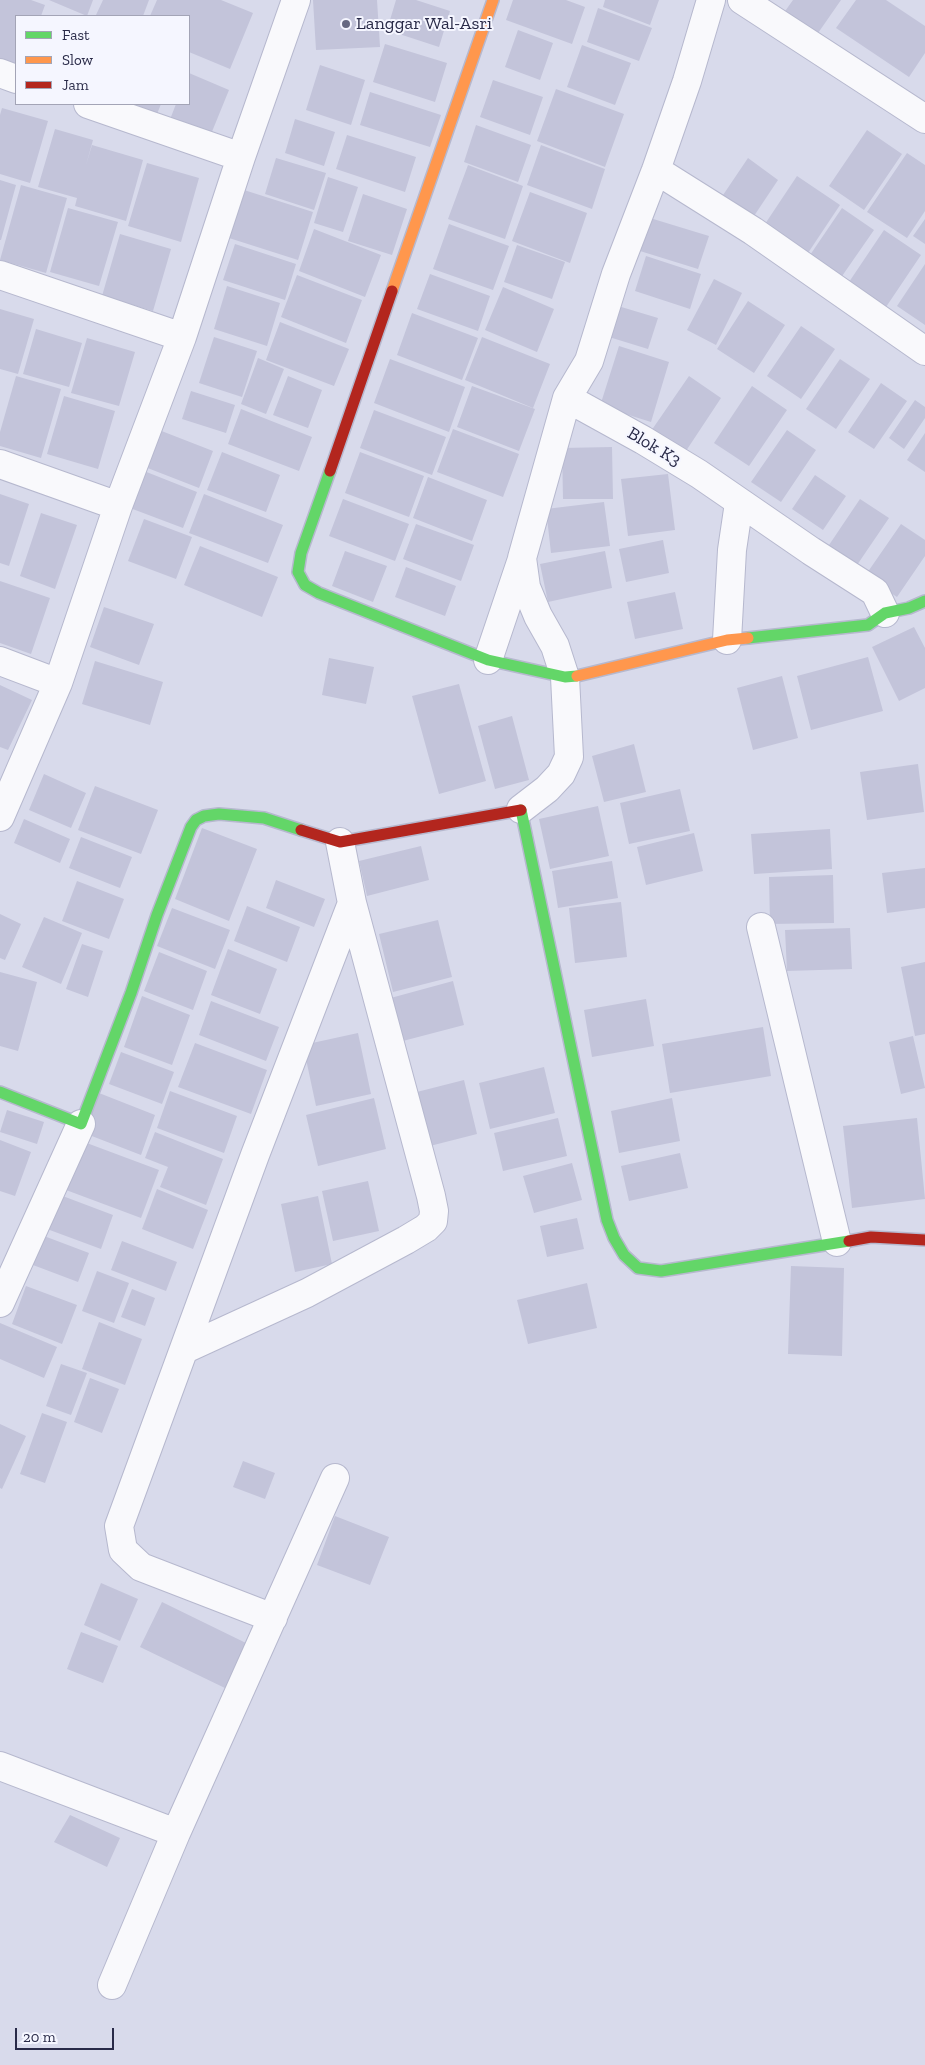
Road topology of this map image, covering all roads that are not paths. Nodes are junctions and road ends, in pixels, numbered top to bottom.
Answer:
1 (296, 0) edge
2 (493, 0) edge
3 (712, 0) edge
4 (742, 0) edge
5 (0, 73) edge
6 (15, 79) edge
7 (91, 105) edge
8 (925, 120) edge
9 (241, 157) junction
10 (656, 170) junction
11 (0, 275) edge
12 (182, 336) junction
13 (925, 351) edge
14 (567, 398) junction
15 (0, 464) edge
16 (739, 503) junction
17 (118, 506) junction
18 (522, 558) junction
19 (925, 601) edge
20 (886, 613) junction
21 (727, 640) junction
22 (488, 660) junction
23 (0, 661) edge
24 (565, 677) junction
25 (58, 683) junction
26 (521, 809) junction
27 (0, 817) edge
28 (340, 842) junction
29 (352, 903) junction
30 (761, 927) dead end
31 (0, 1092) edge
32 (80, 1124) junction
33 (925, 1240) edge
34 (837, 1242) junction
35 (0, 1303) edge
36 (184, 1349) junction
37 (335, 1478) dead end
38 (273, 1618) junction
39 (0, 1766) edge
40 (176, 1833) junction
41 (112, 1985) dead end

1 - 9 street
2 - 22 street
3 - 10 street
4 - 8 street
5 - 6 street
7 - 9 street
9 - 12 street
10 - 13 street
10 - 14 street
11 - 12 street
12 - 17 street
14 - 16 street, Blok K3
14 - 18 street
15 - 17 street
16 - 20 street, Blok K3
16 - 21 street
17 - 25 street
18 - 22 street
18 - 24 street
19 - 20 street
20 - 21 street
21 - 24 street
22 - 24 street
23 - 25 street
24 - 26 street
25 - 27 street
26 - 28 street
26 - 34 street
28 - 29 street
28 - 32 street
29 - 36 street
29 - 36 street
30 - 34 street
31 - 32 street
32 - 35 street
33 - 34 street
36 - 38 street
37 - 38 street
38 - 40 street
39 - 40 street
40 - 41 street

